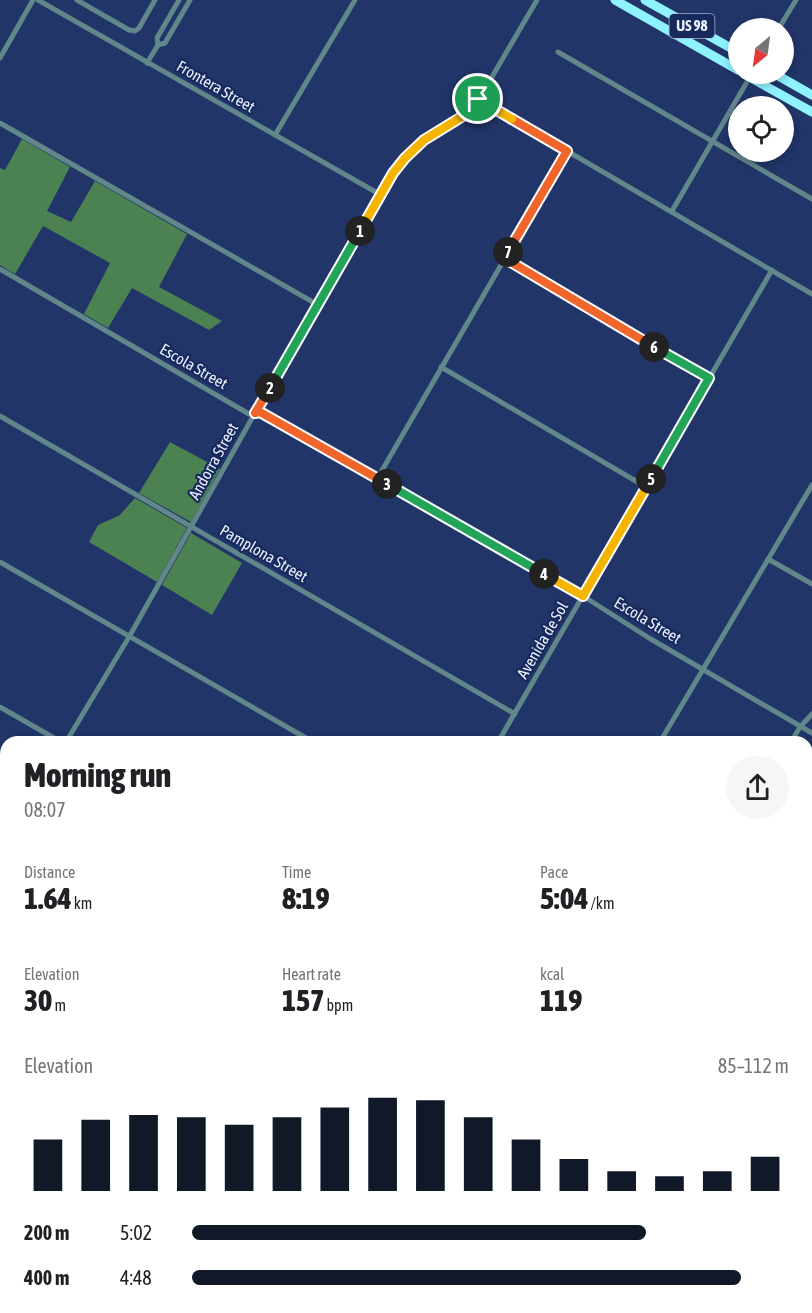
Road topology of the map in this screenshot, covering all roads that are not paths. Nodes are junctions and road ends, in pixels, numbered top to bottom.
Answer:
1 (36, 0) edge
2 (77, 0) edge
3 (155, 0) edge
4 (179, 0) edge
5 (190, 0) edge
6 (355, 0) edge
7 (537, 0) edge
8 (615, 0) edge
9 (645, 0) edge
10 (796, 0) edge
11 (785, 18) edge
12 (158, 45) junction
13 (728, 46) edge
14 (558, 52) dead end
15 (0, 58) edge
16 (147, 63) junction
17 (728, 64) edge
18 (743, 84) edge
19 (764, 84) edge
20 (793, 84) edge
21 (812, 95) edge
22 (478, 99) junction
23 (812, 112) edge
24 (0, 123) edge
25 (274, 135) junction
26 (712, 142) junction
27 (567, 151) junction
28 (381, 195) junction
29 (812, 199) edge
30 (672, 211) junction
31 (504, 258) junction
32 (0, 269) edge
33 (772, 270) junction
34 (812, 294) edge
35 (318, 305) junction
36 (441, 367) junction
37 (709, 378) junction
38 (255, 413) junction
39 (0, 416) edge
40 (377, 479) junction
41 (812, 485) edge
42 (646, 487) junction
43 (192, 527) junction
44 (768, 559) junction
45 (0, 562) edge
46 (812, 584) edge
47 (583, 596) junction
48 (129, 637) junction
49 (704, 669) junction
50 (0, 707) edge
51 (515, 714) junction
52 (812, 714) edge
53 (800, 727) junction
54 (812, 733) edge
55 (51, 736) edge
56 (70, 736) edge
57 (302, 736) edge
58 (502, 736) edge
59 (664, 736) edge
60 (795, 736) edge

1 - 15 street
1 - 16 street, Frontera Street
2 - 3 street
4 - 12 street
5 - 12 street
6 - 25 street
7 - 22 street, Andorra Street
8 - 17 highway, US 98
9 - 13 highway, US 98
10 - 11 street
12 - 16 street
14 - 26 street
16 - 25 street, Frontera Street
18 - 26 street
19 - 23 highway
20 - 21 highway
22 - 27 street
22 - 28 street, Andorra Street
24 - 35 street
25 - 28 street, Frontera Street
26 - 29 street
26 - 30 street
27 - 30 street
27 - 31 street
28 - 35 street, Andorra Street
30 - 33 street
31 - 36 street
31 - 37 street
32 - 38 street, Escola Street
33 - 34 street
33 - 37 street, Avenida de Sol
35 - 38 street, Andorra Street
36 - 40 street
36 - 42 street
37 - 42 street, Avenida de Sol
38 - 40 street, Escola Street
38 - 43 street, Andorra Street
39 - 43 street, Pamplona Street
40 - 47 street, Escola Street
41 - 44 street
42 - 47 street, Avenida de Sol
43 - 48 street, Andorra Street
43 - 51 street, Pamplona Street
44 - 46 street
44 - 49 street
45 - 48 street
47 - 49 street, Escola Street
47 - 51 street, Avenida de Sol
48 - 56 street, Andorra Street
48 - 57 street
49 - 53 street, Escola Street
49 - 59 street
50 - 55 street
51 - 58 street, Avenida de Sol
52 - 53 street
53 - 54 street, Escola Street
53 - 60 street

